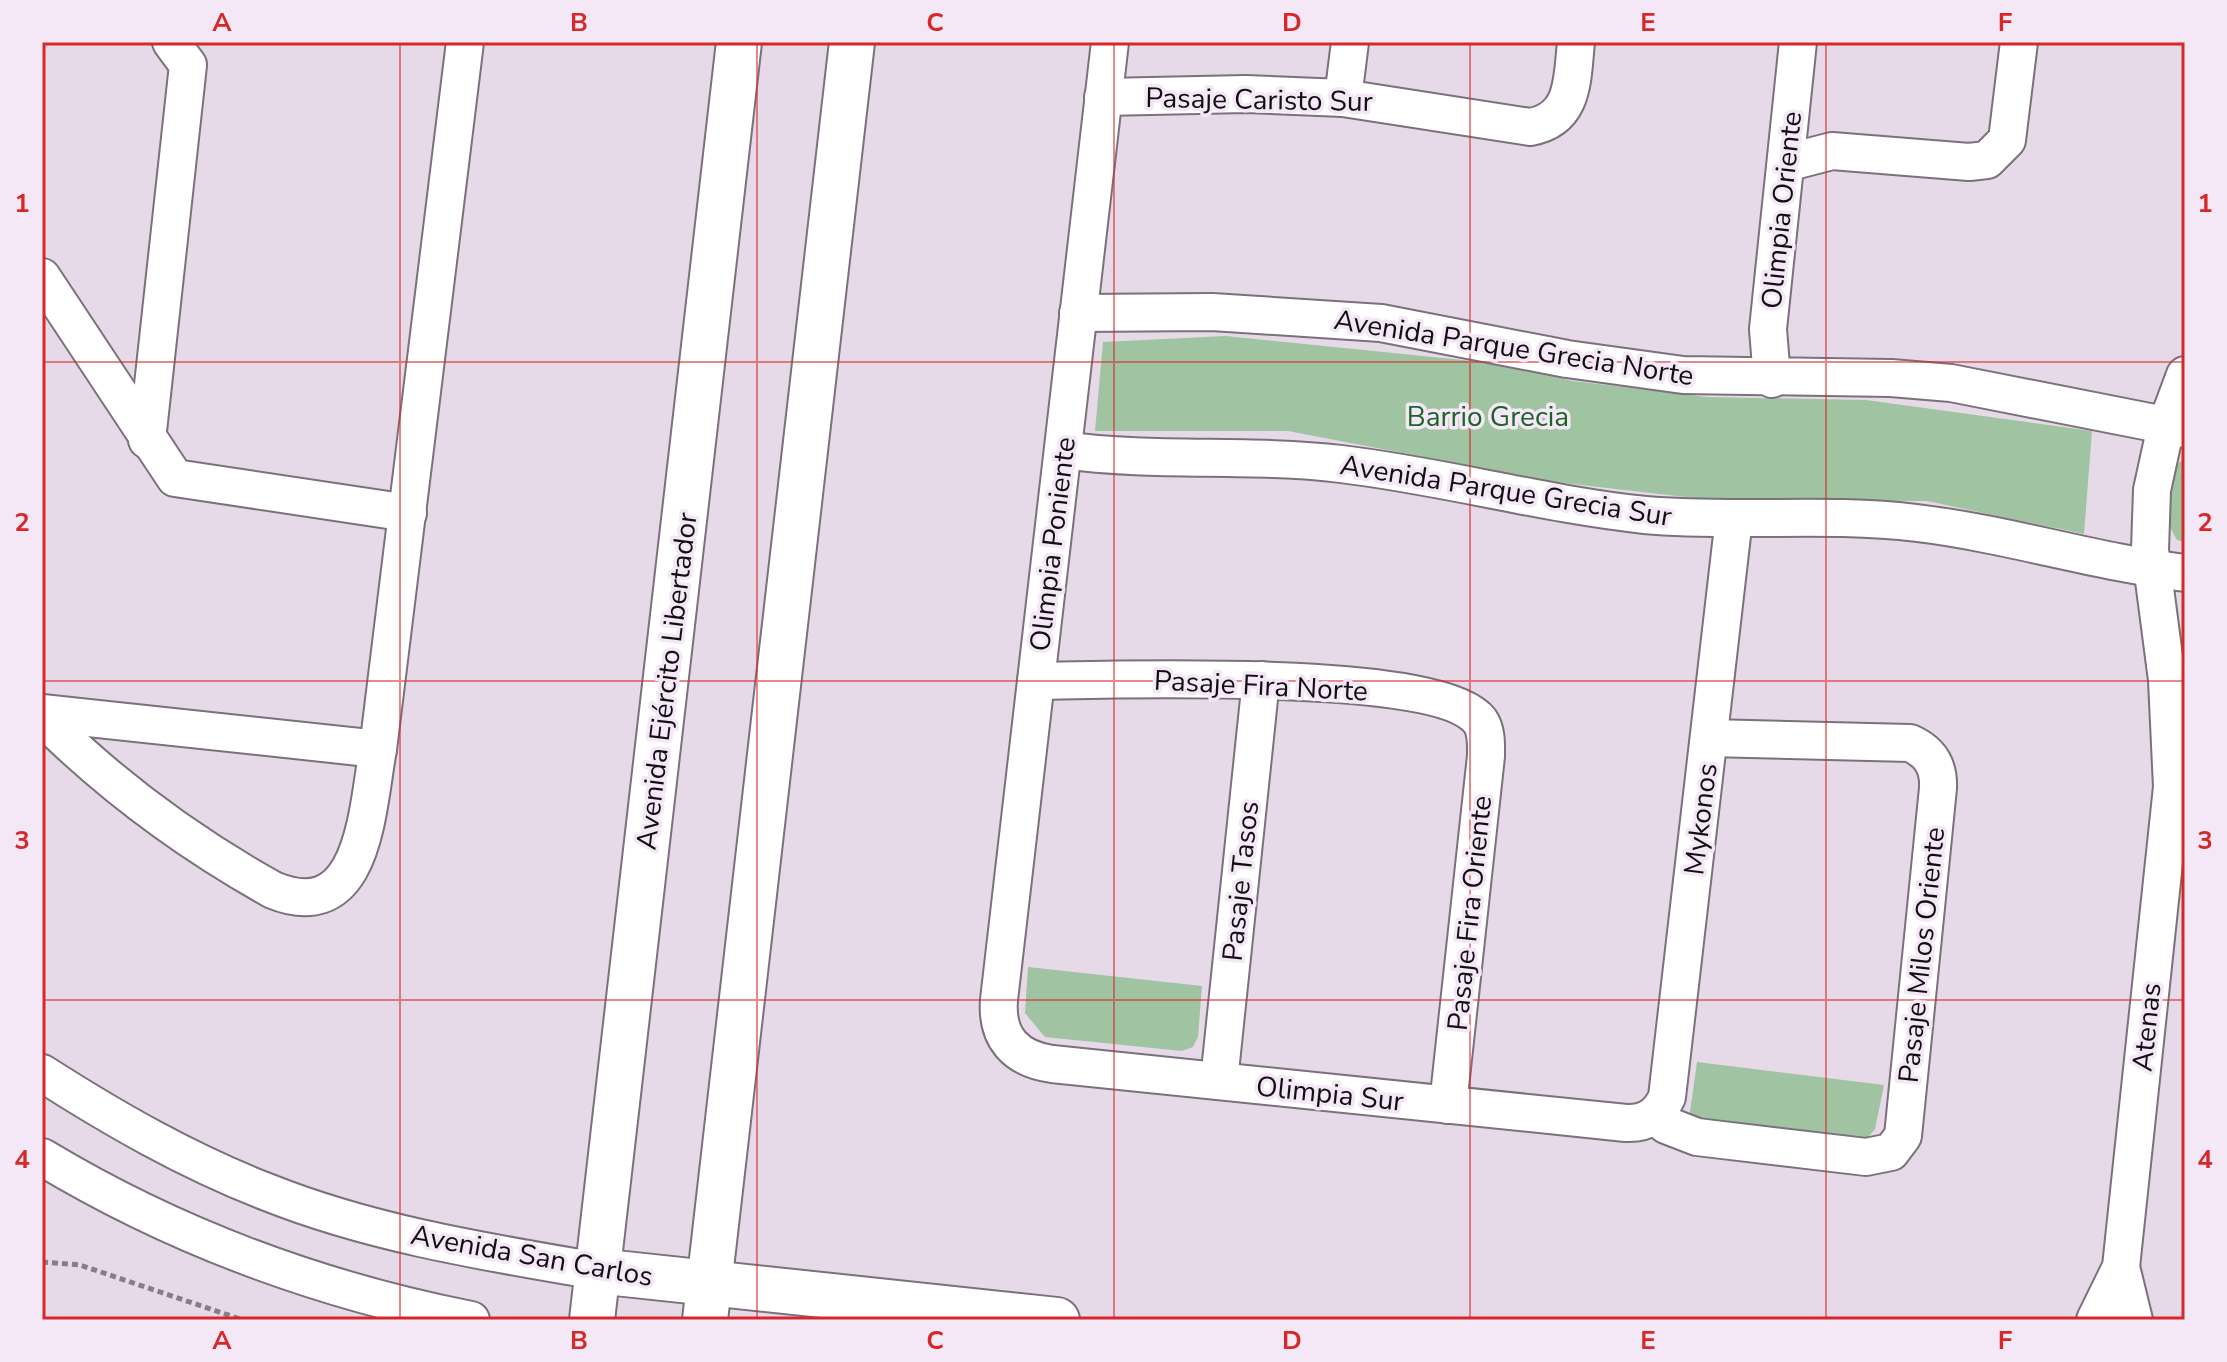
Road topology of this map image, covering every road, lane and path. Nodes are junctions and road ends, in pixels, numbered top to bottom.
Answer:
1 (171, 42) edge
2 (465, 42) edge
3 (739, 42) edge
4 (852, 42) edge
5 (1110, 42) edge
6 (1350, 42) edge
7 (1576, 42) edge
8 (1798, 42) edge
9 (2019, 42) edge
10 (1103, 97) junction
11 (1343, 98) junction
12 (1786, 163) junction
13 (42, 277) edge
14 (1078, 313) junction
15 (2185, 375) edge
16 (1772, 379) junction
17 (2176, 427) edge
18 (147, 440) junction
19 (1063, 450) junction
20 (408, 513) junction
21 (1734, 518) junction
22 (2168, 571) edge
23 (1261, 680) junction
24 (1036, 681) junction
25 (42, 715) edge
26 (1480, 722) joint
27 (1709, 738) junction
28 (2185, 738) edge
29 (378, 749) junction
30 (2172, 787) junction
31 (1009, 1044) joint
32 (42, 1073) edge
33 (1219, 1081) junction
34 (1448, 1105) junction
35 (1655, 1115) junction
36 (42, 1157) edge
37 (42, 1262) edge
38 (2121, 1267) junction
39 (597, 1271) junction
40 (707, 1302) edge
41 (243, 1320) edge
42 (471, 1320) edge
43 (592, 1320) edge
44 (1057, 1320) edge
45 (2095, 1320) edge
46 (2134, 1320) edge

1 - 18 street
2 - 20 street
3 - 39 main road, Avenida Ejército Libertador
4 - 40 main road
5 - 10 street, Olimpia Poniente
6 - 11 street
7 - 11 street, Pasaje Caristo Sur
8 - 12 street, Olimpia Oriente
9 - 12 street
10 - 11 street, Pasaje Caristo Sur
10 - 14 street, Olimpia Poniente
12 - 16 street, Olimpia Oriente
13 - 18 street
14 - 16 street, Avenida Parque Grecia Norte
14 - 19 street, Olimpia Poniente
15 - 17 street, Atenas
16 - 17 street, Avenida Parque Grecia Norte
17 - 22 street, Atenas
18 - 20 street
19 - 21 street, Avenida Parque Grecia Sur
19 - 24 street, Olimpia Poniente
20 - 29 street
21 - 22 street, Avenida Parque Grecia Sur
21 - 27 street, Mykonos
22 - 30 street, Atenas
23 - 24 street, Pasaje Fira Norte
23 - 26 street, Pasaje Fira Norte
23 - 33 street, Pasaje Tasos
24 - 31 street, Olimpia Poniente
25 - 29 street
25 - 29 street
26 - 34 street, Pasaje Fira Oriente
27 - 35 street, Mykonos
27 - 35 street, Pasaje Milos Oriente
28 - 30 street, Atenas
30 - 38 street, Atenas
31 - 33 street, Olimpia Sur
32 - 39 street, Avenida San Carlos
33 - 34 street, Olimpia Sur
34 - 35 street, Olimpia Sur
36 - 42 street
37 - 41 path
38 - 45 street, Atenas
38 - 46 street, Atenas
39 - 40 main road, Avenida San Carlos
39 - 43 main road, Avenida Ejército Libertador
40 - 44 main road, Avenida San Carlos

